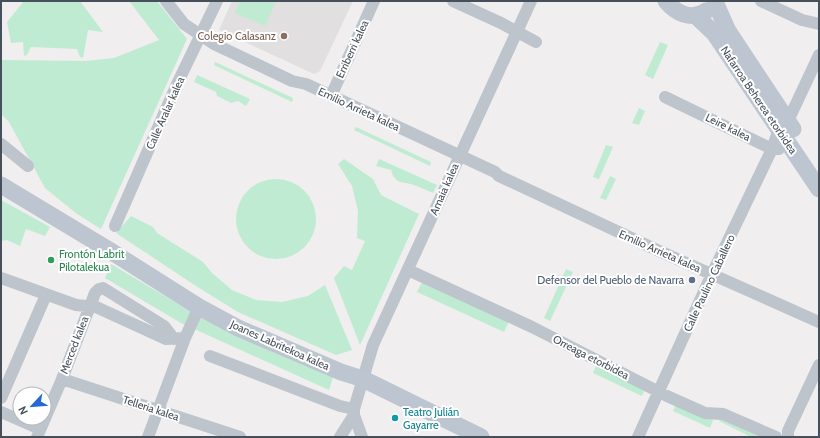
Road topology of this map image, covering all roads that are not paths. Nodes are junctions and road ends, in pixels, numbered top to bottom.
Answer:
1 (166, 1) edge
2 (217, 1) edge
3 (374, 1) edge
4 (453, 1) edge
5 (531, 1) edge
6 (666, 1) edge
7 (761, 1) edge
8 (715, 2) edge
9 (695, 16) junction
10 (819, 24) edge
11 (516, 32) junction
12 (201, 35) junction
13 (536, 42) dead end
14 (819, 55) edge
15 (331, 96) junction
16 (666, 98) dead end
17 (783, 125) junction
18 (1, 144) edge
19 (772, 148) junction
20 (792, 148) junction
21 (459, 156) junction
22 (28, 166) dead end
23 (819, 169) edge
24 (1, 185) edge
25 (819, 189) edge
26 (115, 226) dead end
27 (408, 270) junction
28 (712, 274) junction
29 (1, 278) edge
30 (46, 295) junction
31 (90, 306) junction
32 (199, 308) junction
33 (819, 322) edge
34 (180, 339) junction
35 (210, 356) dead end
36 (819, 365) edge
37 (62, 379) junction
38 (364, 379) junction
39 (660, 392) junction
40 (1, 398) edge
41 (159, 410) junction
42 (1, 412) edge
43 (354, 412) junction
44 (39, 433) edge
45 (148, 437) edge
46 (240, 437) edge
47 (340, 437) edge
48 (362, 437) edge
49 (481, 437) edge
50 (638, 437) edge
51 (776, 437) edge
52 (788, 437) edge

1 - 12 street, Emilio Arrieta kalea
2 - 12 street, Calle Aralar kalea
3 - 15 street, Erriberri kalea
4 - 11 street
5 - 11 street, Amaia kalea
6 - 9 main road
7 - 10 street
8 - 9 main road
8 - 17 main road, Nafarroa Beherea etorbidea
9 - 17 main road, Nafarroa Beherea etorbidea
11 - 13 street
11 - 21 street, Amaia kalea
12 - 15 street, Emilio Arrieta kalea
12 - 26 street, Calle Aralar kalea
14 - 17 street, Calle Paulino Caballero
15 - 21 street, Emilio Arrieta kalea
16 - 19 street, Leire kalea
17 - 19 street, Calle Paulino Caballero
17 - 20 main road, Nafarroa Beherea etorbidea
17 - 23 main road, Nafarroa Beherea etorbidea
18 - 22 street
19 - 20 street, Leire kalea
19 - 28 street, Calle Paulino Caballero
20 - 25 main road, Nafarroa Beherea etorbidea
21 - 27 street, Amaia kalea
21 - 28 street, Emilio Arrieta kalea
24 - 32 main road, Joanes Labritekoa kalea
27 - 38 street, Amaia kalea
27 - 39 street, Orreaga etorbidea
28 - 33 street, Emilio Arrieta kalea
28 - 39 street, Calle Paulino Caballero
29 - 30 street
30 - 31 street
30 - 40 street
31 - 34 street
31 - 34 street
31 - 37 street, Merced kalea
32 - 34 street
32 - 38 main road, Joanes Labritekoa kalea
34 - 41 street
35 - 43 street
36 - 52 street
37 - 41 street, Telleria kalea
37 - 44 street, Merced kalea
38 - 43 street, Amaia kalea
38 - 49 main road, Joanes Labritekoa kalea
39 - 50 street, Calle Paulino Caballero
39 - 51 street, Orreaga etorbidea
41 - 45 street
41 - 46 street, Telleria kalea
42 - 44 street, Merced kalea
43 - 47 street, Amaia kalea
43 - 48 street

